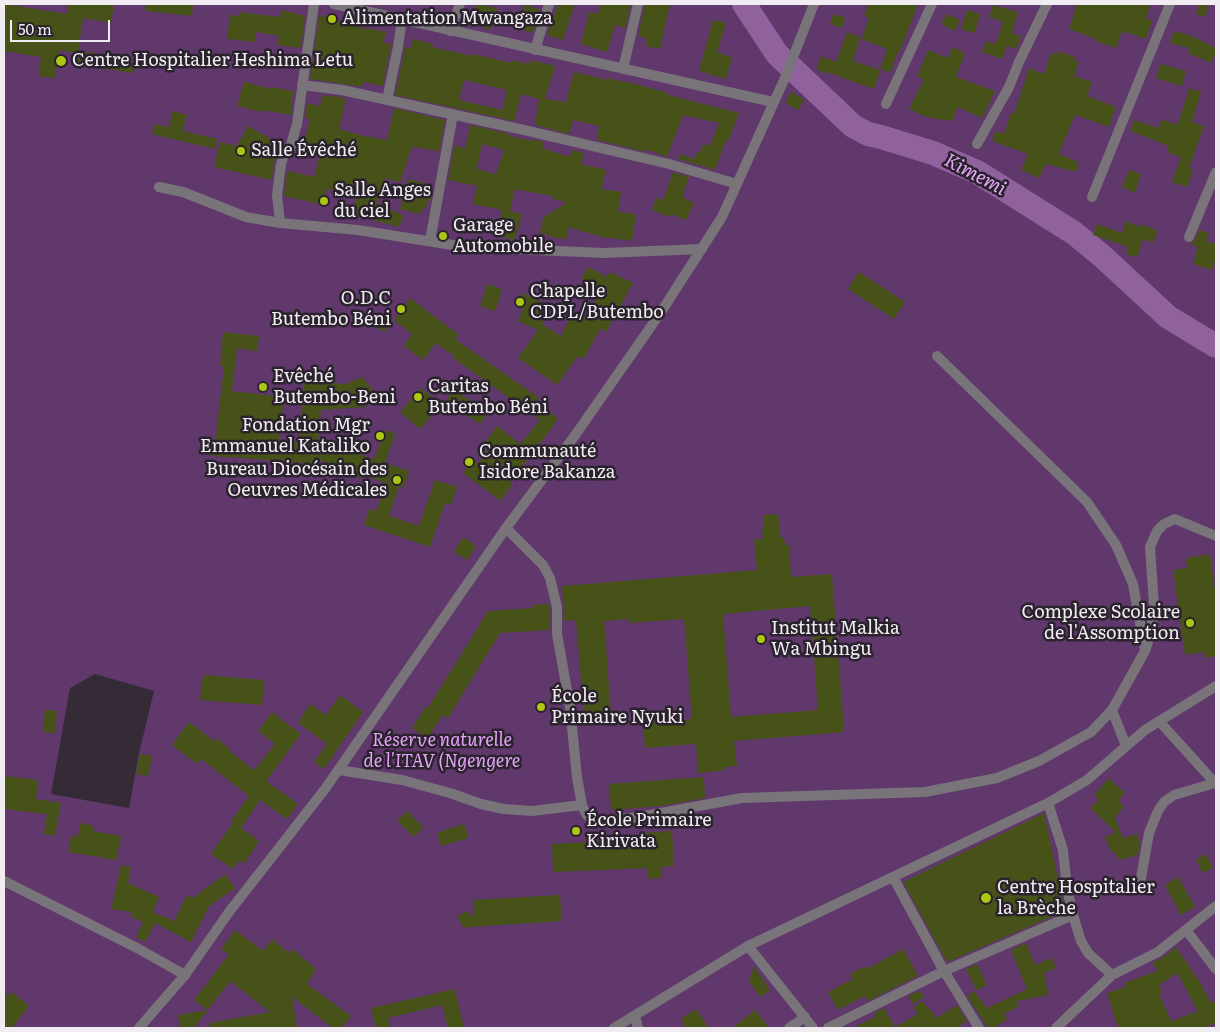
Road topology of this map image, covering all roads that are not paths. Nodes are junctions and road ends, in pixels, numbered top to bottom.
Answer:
1 (314, 4) edge
2 (334, 4) edge
3 (460, 4) edge
4 (549, 4) edge
5 (638, 4) edge
6 (814, 4) edge
7 (932, 4) edge
8 (1047, 4) edge
9 (1170, 4) edge
10 (356, 6) edge
11 (402, 19) junction
12 (450, 30) junction
13 (535, 50) junction
14 (623, 69) junction
15 (302, 86) junction
16 (386, 100) junction
17 (773, 102) junction
18 (886, 104) dead end
19 (453, 114) junction
20 (977, 144) dead end
21 (1216, 172) edge
22 (736, 184) junction
23 (159, 187) dead end
24 (1092, 197) dead end
25 (280, 223) junction
26 (1189, 237) dead end
27 (430, 241) junction
28 (702, 249) junction
29 (937, 356) dead end
30 (506, 528) junction
31 (1216, 536) edge
32 (1145, 651) junction
33 (1216, 686) edge
34 (1112, 710) junction
35 (1159, 722) junction
36 (1126, 746) junction
37 (339, 770) junction
38 (1216, 784) edge
39 (1048, 802) junction
40 (582, 805) junction
41 (893, 877) junction
42 (1141, 878) dead end
43 (4, 881) edge
44 (1216, 906) edge
45 (1073, 915) junction
46 (1186, 930) junction
47 (748, 946) junction
48 (1216, 969) edge
49 (944, 971) junction
50 (185, 975) junction
51 (1112, 975) junction
52 (635, 1016) junction
53 (805, 1017) junction
54 (139, 1028) edge
55 (614, 1028) edge
56 (638, 1028) edge
57 (789, 1028) edge
58 (813, 1028) edge
59 (828, 1028) edge
60 (979, 1028) edge
61 (1056, 1028) edge

1 - 15 street
2 - 10 street
3 - 12 street
4 - 13 street
5 - 14 street
6 - 17 street
7 - 18 street
8 - 20 street
9 - 24 street
10 - 11 street
11 - 12 street
11 - 16 street
12 - 13 street
13 - 14 street
14 - 17 street
15 - 16 street
15 - 25 street
16 - 19 street
17 - 22 street
19 - 22 street
19 - 27 street
21 - 26 street
22 - 28 street
23 - 25 street
25 - 27 street
27 - 28 street
28 - 30 street
29 - 32 street
30 - 37 street
30 - 40 street
31 - 32 street
32 - 34 street
33 - 35 street
34 - 36 street
34 - 40 street
35 - 36 street
35 - 38 street
36 - 39 street
37 - 40 street
37 - 50 street
38 - 42 street
39 - 41 street
39 - 45 street
41 - 47 street
41 - 49 street
43 - 50 street
44 - 46 street
45 - 49 street
45 - 51 street
46 - 48 street
46 - 51 street
47 - 52 street
47 - 53 street
49 - 59 street
49 - 60 street
50 - 54 street
51 - 61 street
52 - 55 street
52 - 56 street
53 - 57 street
53 - 58 street

